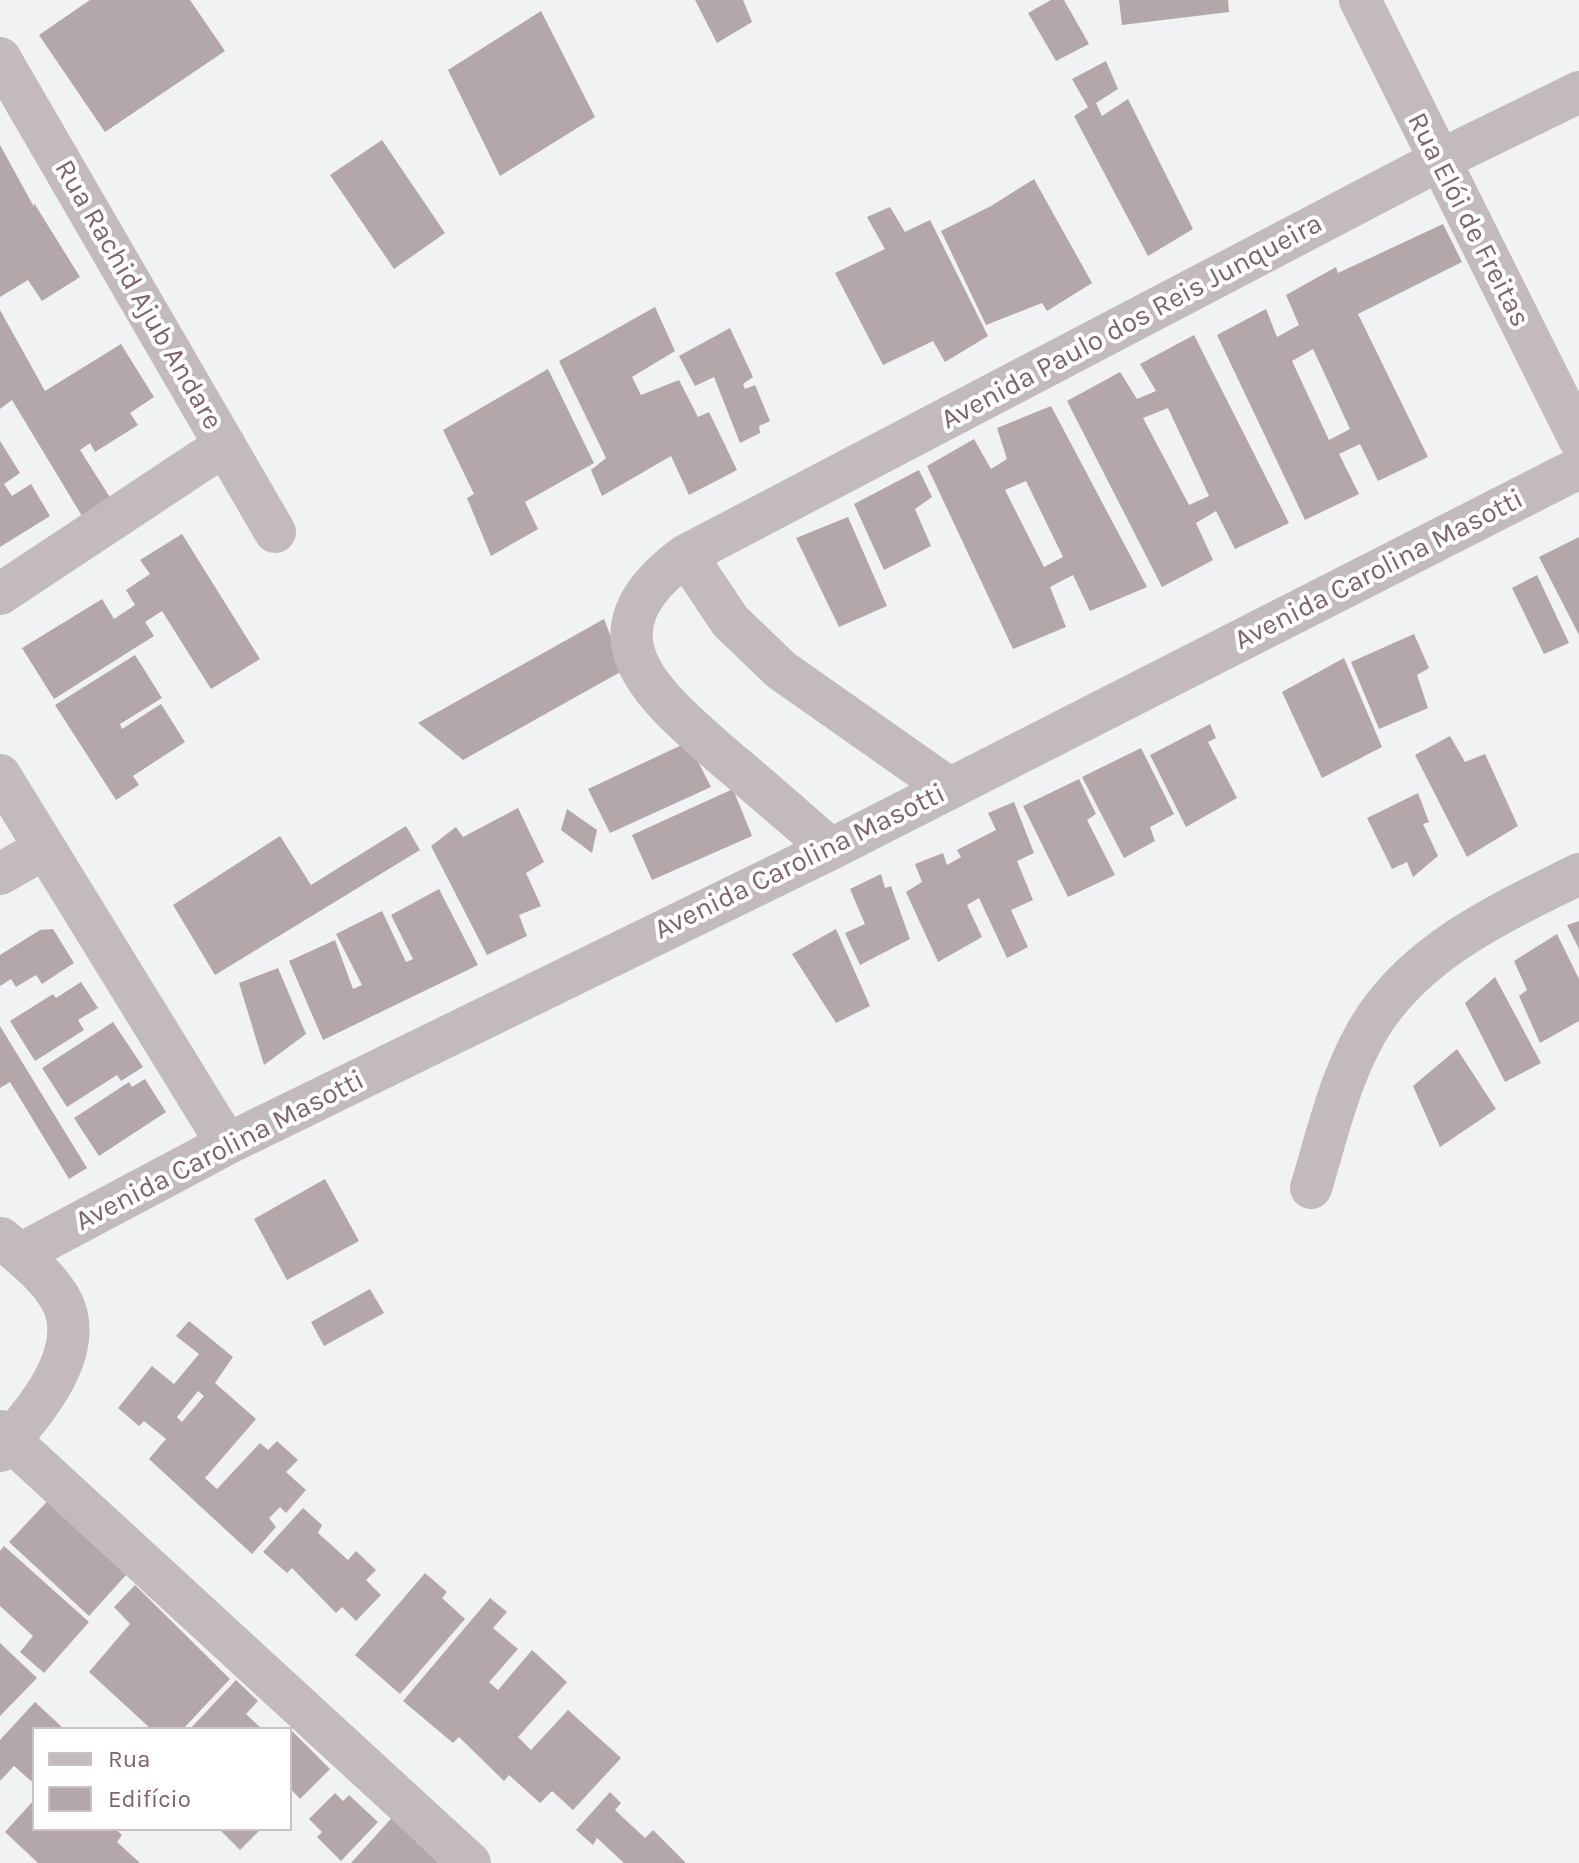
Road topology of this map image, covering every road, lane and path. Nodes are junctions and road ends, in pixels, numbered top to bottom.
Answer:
1 (1360, 0) edge
2 (0, 58) edge
3 (1579, 92) edge
4 (1438, 161) junction
5 (1579, 439) edge
6 (225, 445) junction
7 (1579, 468) edge
8 (275, 532) dead end
9 (686, 555) junction
10 (0, 594) edge
11 (0, 775) edge
12 (949, 788) junction
13 (45, 848) junction
14 (831, 849) junction
15 (0, 874) edge
16 (1579, 874) edge
17 (227, 1144) junction
18 (1311, 1188) dead end
19 (10, 1246) edge
20 (3, 1441) edge
21 (470, 1863) edge

1 - 4 street, Rua Elói de Freitas
2 - 6 street, Rua Rachid Ajub Andare
3 - 4 street, Avenida Paulo dos Reis Junqueira
4 - 5 street, Rua Elói de Freitas
4 - 9 street, Avenida Paulo dos Reis Junqueira
6 - 8 street, Rua Rachid Ajub Andare
6 - 10 street
7 - 12 street, Avenida Carolina Masotti
9 - 12 street
9 - 14 street, Avenida Paulo dos Reis Junqueira
11 - 13 street
12 - 14 street, Avenida Carolina Masotti
13 - 15 street
13 - 17 street
14 - 17 street, Avenida Carolina Masotti
16 - 18 street
17 - 19 street, Avenida Carolina Masotti
19 - 20 street
20 - 21 street

